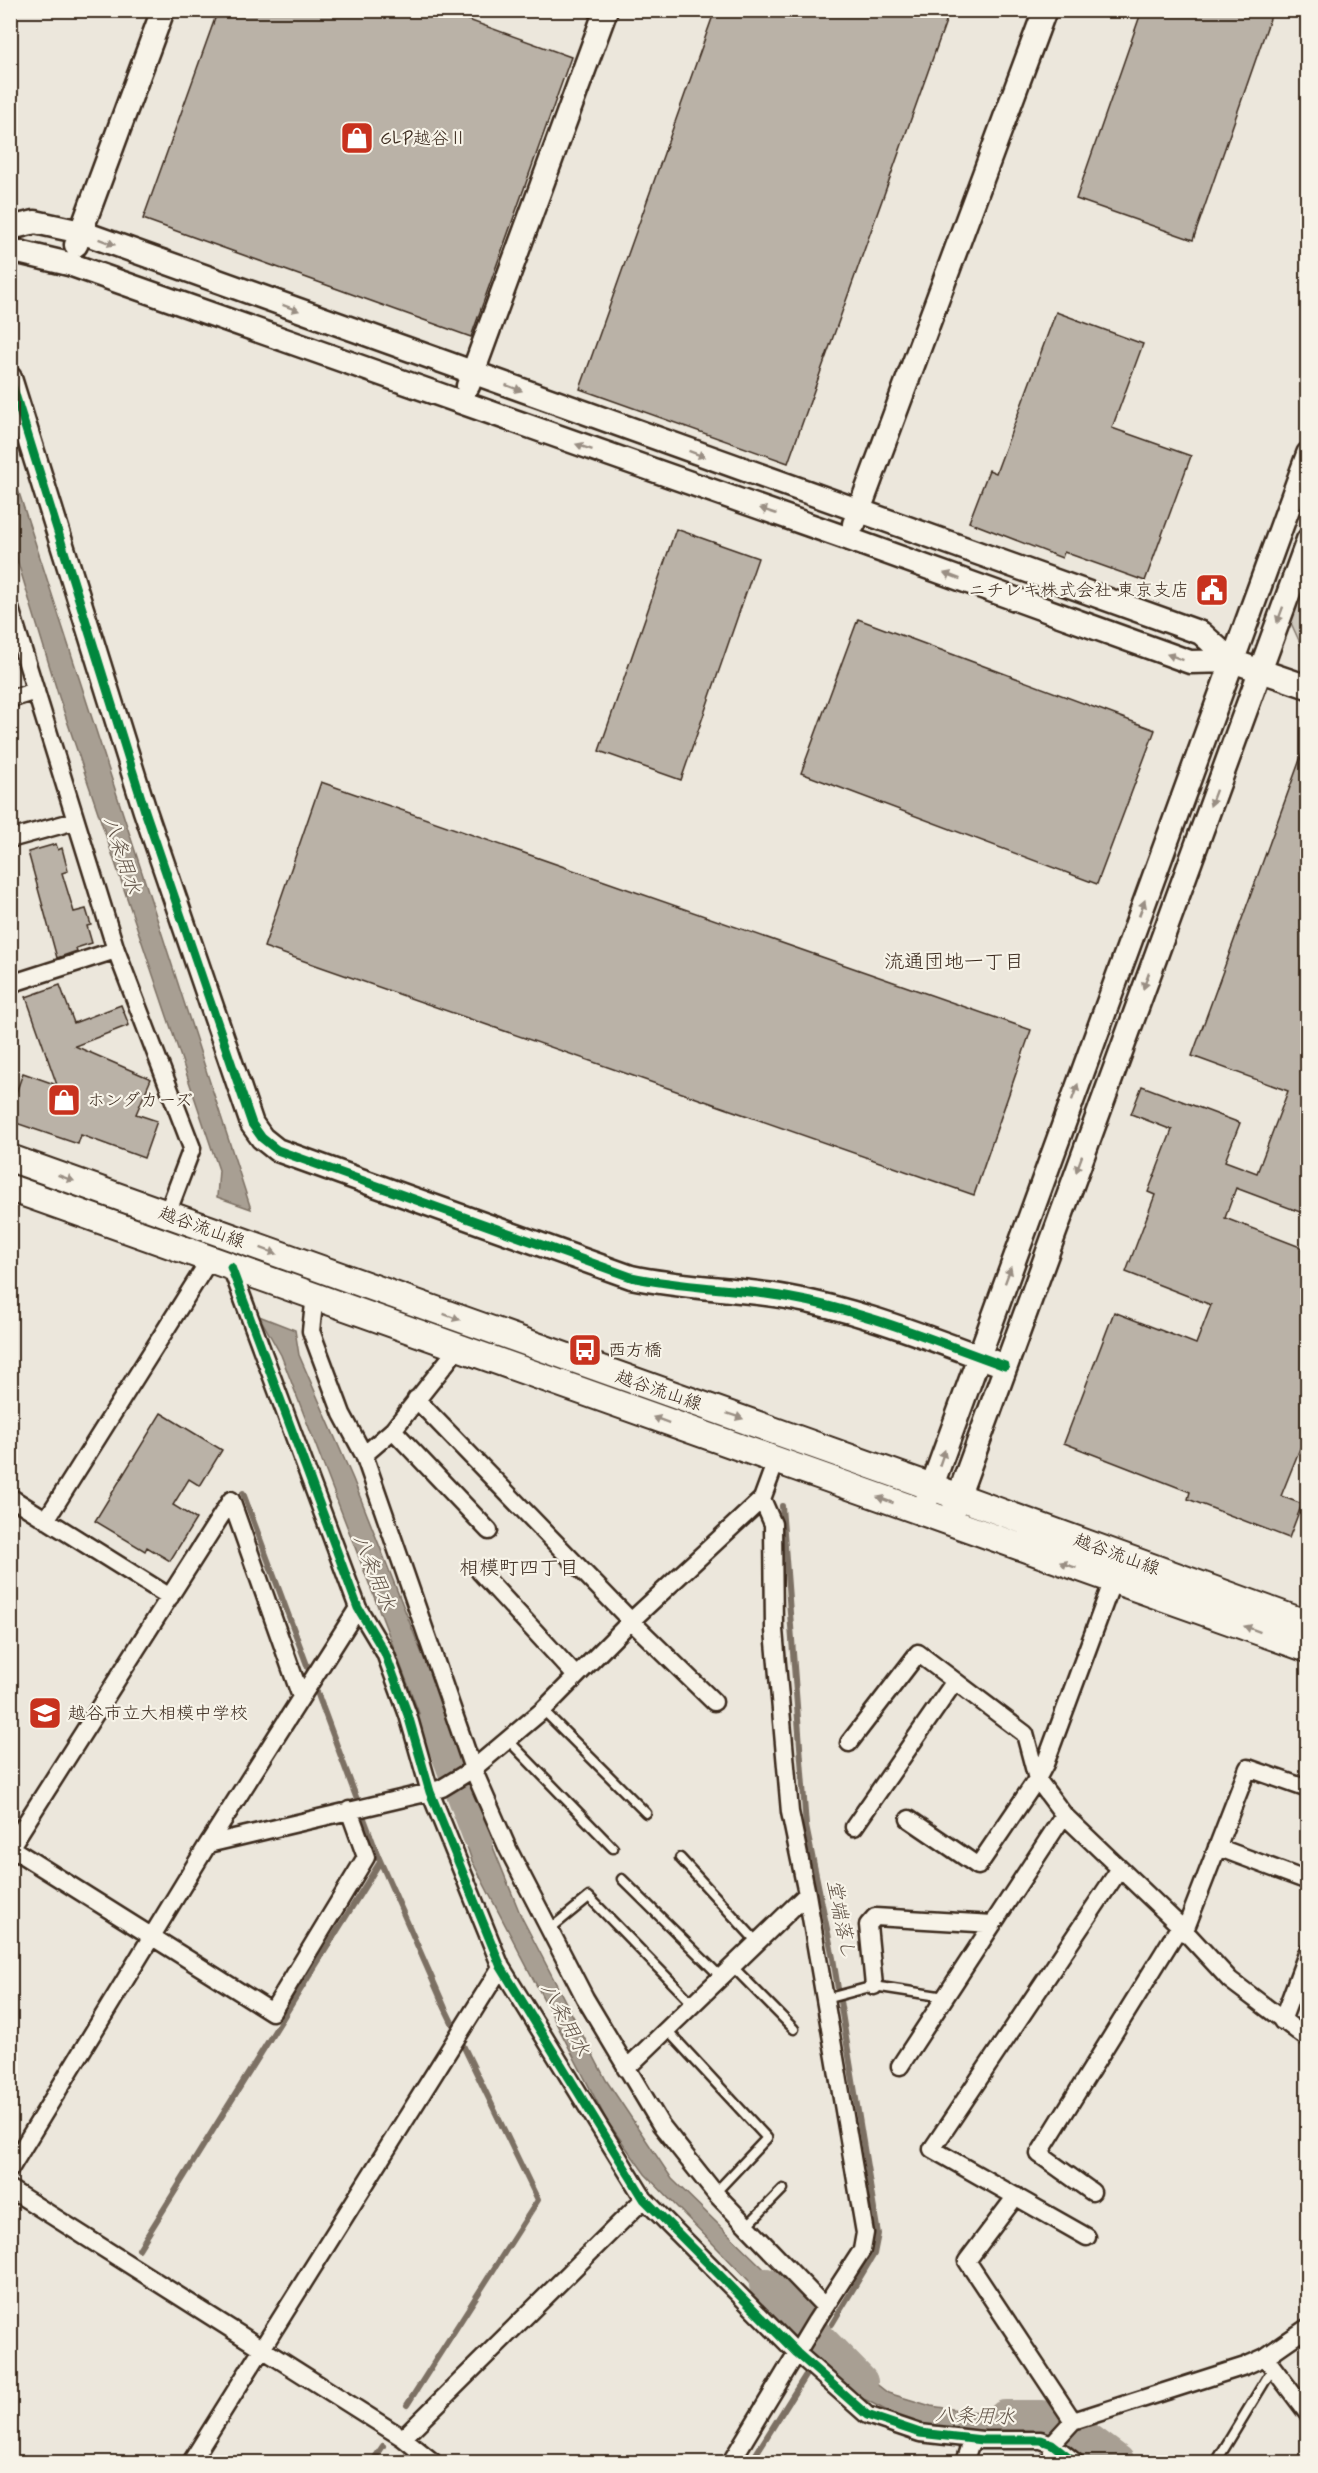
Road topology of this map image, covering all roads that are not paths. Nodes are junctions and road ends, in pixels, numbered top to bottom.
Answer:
1 (163, 10) edge
2 (606, 10) edge
3 (1045, 10) edge
4 (10, 228) edge
5 (81, 232) junction
6 (10, 250) edge
7 (69, 264) junction
8 (473, 373) junction
9 (10, 378) edge
10 (462, 404) junction
11 (1308, 454) edge
12 (859, 511) junction
13 (849, 539) junction
14 (1308, 540) edge
15 (10, 608) edge
16 (1232, 661) junction
17 (1260, 671) junction
18 (1308, 687) edge
19 (36, 691) junction
20 (10, 699) edge
21 (75, 821) junction
22 (10, 839) edge
23 (116, 950) junction
24 (10, 984) edge
25 (10, 1158) edge
26 (10, 1188) edge
27 (167, 1214) junction
28 (221, 1263) junction
29 (315, 1294) junction
30 (458, 1348) junction
31 (978, 1356) junction
32 (1005, 1366) junction
33 (416, 1399) junction
34 (393, 1430) junction
35 (364, 1455) junction
36 (776, 1461) junction
37 (932, 1487) junction
38 (958, 1496) junction
39 (10, 1497) edge
40 (762, 1498) junction
41 (922, 1513) junction
42 (46, 1520) junction
43 (949, 1523) junction
44 (489, 1532) dead end
45 (480, 1572) dead end
46 (1113, 1580) junction
47 (170, 1597) junction
48 (358, 1608) junction
49 (631, 1621) junction
50 (1308, 1624) edge
51 (1308, 1649) edge
52 (576, 1676) junction
53 (955, 1681) junction
54 (301, 1697) junction
55 (714, 1702) dead end
56 (543, 1710) junction
57 (509, 1741) junction
58 (849, 1743) dead end
59 (469, 1771) junction
60 (1037, 1779) junction
61 (1308, 1789) edge
62 (436, 1790) junction
63 (349, 1810) junction
64 (646, 1813) dead end
65 (1064, 1815) junction
66 (909, 1819) dead end
67 (854, 1827) dead end
68 (208, 1844) junction
69 (1217, 1846) junction
70 (11, 1848) edge
71 (613, 1848) dead end
72 (680, 1858) dead end
73 (1119, 1870) junction
74 (622, 1879) dead end
75 (1308, 1881) edge
76 (807, 1894) junction
77 (993, 1924) junction
78 (550, 1929) junction
79 (1182, 1929) junction
80 (153, 1937) junction
81 (757, 1942) junction
82 (1308, 1951) edge
83 (501, 1966) junction
84 (726, 1972) junction
85 (874, 1986) junction
86 (945, 1997) junction
87 (825, 1998) junction
88 (693, 2004) junction
89 (1282, 2021) junction
90 (794, 2029) dead end
91 (667, 2030) junction
92 (1308, 2039) edge
93 (900, 2066) dead end
94 (626, 2069) junction
95 (10, 2169) edge
96 (10, 2188) edge
97 (783, 2189) dead end
98 (1092, 2192) dead end
99 (715, 2193) junction
100 (1016, 2196) junction
101 (644, 2199) junction
102 (747, 2226) junction
103 (1087, 2237) dead end
104 (820, 2314) junction
105 (1308, 2327) edge
106 (262, 2348) junction
107 (800, 2349) junction
108 (1269, 2363) junction
109 (1308, 2414) edge
110 (1073, 2422) junction
111 (403, 2438) junction
112 (972, 2439) junction
113 (1053, 2444) junction
114 (191, 2463) edge
115 (433, 2463) edge
116 (731, 2463) edge
117 (964, 2463) edge
118 (1052, 2463) edge
119 (1075, 2463) edge
120 (1216, 2463) edge

1 - 5 street
2 - 8 street
3 - 12 street
4 - 5 street
5 - 7 street
5 -> 8 street
6 - 7 street
7 - 10 street
8 - 10 street
8 -> 12 street
9 - 31 street
13 -> 10 street
11 - 16 street
12 - 13 street
12 - 16 street
16 -> 13 street
14 -> 17 street
15 - 19 street
16 - 17 street
31 -> 16 street
17 - 18 street
17 -> 32 street
19 - 20 street
19 - 21 street
21 - 22 street
21 - 23 street
23 - 24 street
23 - 27 street
25 -> 27 main road, 越谷流山線
26 - 28 main road, 越谷流山線
27 -> 37 main road, 越谷流山線
28 - 29 main road, 越谷流山線
28 - 42 street
28 - 48 street
29 - 30 main road, 越谷流山線
29 - 35 street
30 - 33 street
36 -> 30 main road, 越谷流山線
31 - 32 street
37 -> 31 street
32 - 38 street
33 - 34 street
33 - 49 street
34 - 35 street
34 - 44 street
35 - 59 street
36 - 40 street
41 -> 36 main road, 越谷流山線
37 - 38 main road, 越谷流山線
37 - 41 street
38 - 43 street
38 - 50 main road, 越谷流山線
39 - 42 street
40 - 49 street
40 - 76 street
41 - 43 main road, 越谷流山線
42 - 47 street
46 -> 43 main road, 越谷流山線
45 - 52 street
51 -> 46 main road, 越谷流山線
46 - 60 street
47 - 54 street
47 - 70 street
48 - 54 street
48 - 62 street
49 - 52 street
49 - 55 street
52 - 56 street
53 - 58 street
53 - 60 street
53 - 67 street
54 - 68 street
56 - 57 street
56 - 64 lane
57 - 59 street
57 - 71 lane
59 - 62 street
59 - 78 street
60 - 65 street
60 - 66 street
61 - 69 street
62 - 63 street
62 - 83 street
63 - 68 street
63 - 80 street
65 - 73 street
65 - 77 street
68 - 80 street
69 - 75 street
69 - 79 street
70 - 80 street
72 - 81 lane
73 - 79 street
73 - 100 street
74 - 84 lane
76 - 81 street
76 - 87 street
77 - 85 street
77 - 86 street
78 - 88 lane
78 - 94 street
79 - 89 street
79 - 98 street
80 - 95 street
81 - 84 street
82 - 89 street
83 - 101 street
83 - 106 street
84 - 88 street
84 - 90 lane
85 - 86 lane
85 - 87 lane
86 - 93 street
87 - 104 street
88 - 91 street
89 - 92 street
91 - 94 street
91 - 99 lane
94 - 99 street
96 - 106 street
97 - 102 lane
99 - 102 street
100 - 103 street
100 - 110 street
101 - 107 street
101 - 111 street
102 - 104 street
104 - 107 street
105 - 108 street
106 - 111 street
106 - 114 street
107 - 112 street
107 - 116 street
108 - 109 street
108 - 110 street
108 - 120 lane
110 - 113 street
111 - 115 street
112 - 113 street
112 - 117 street
113 - 118 street
113 - 119 street

